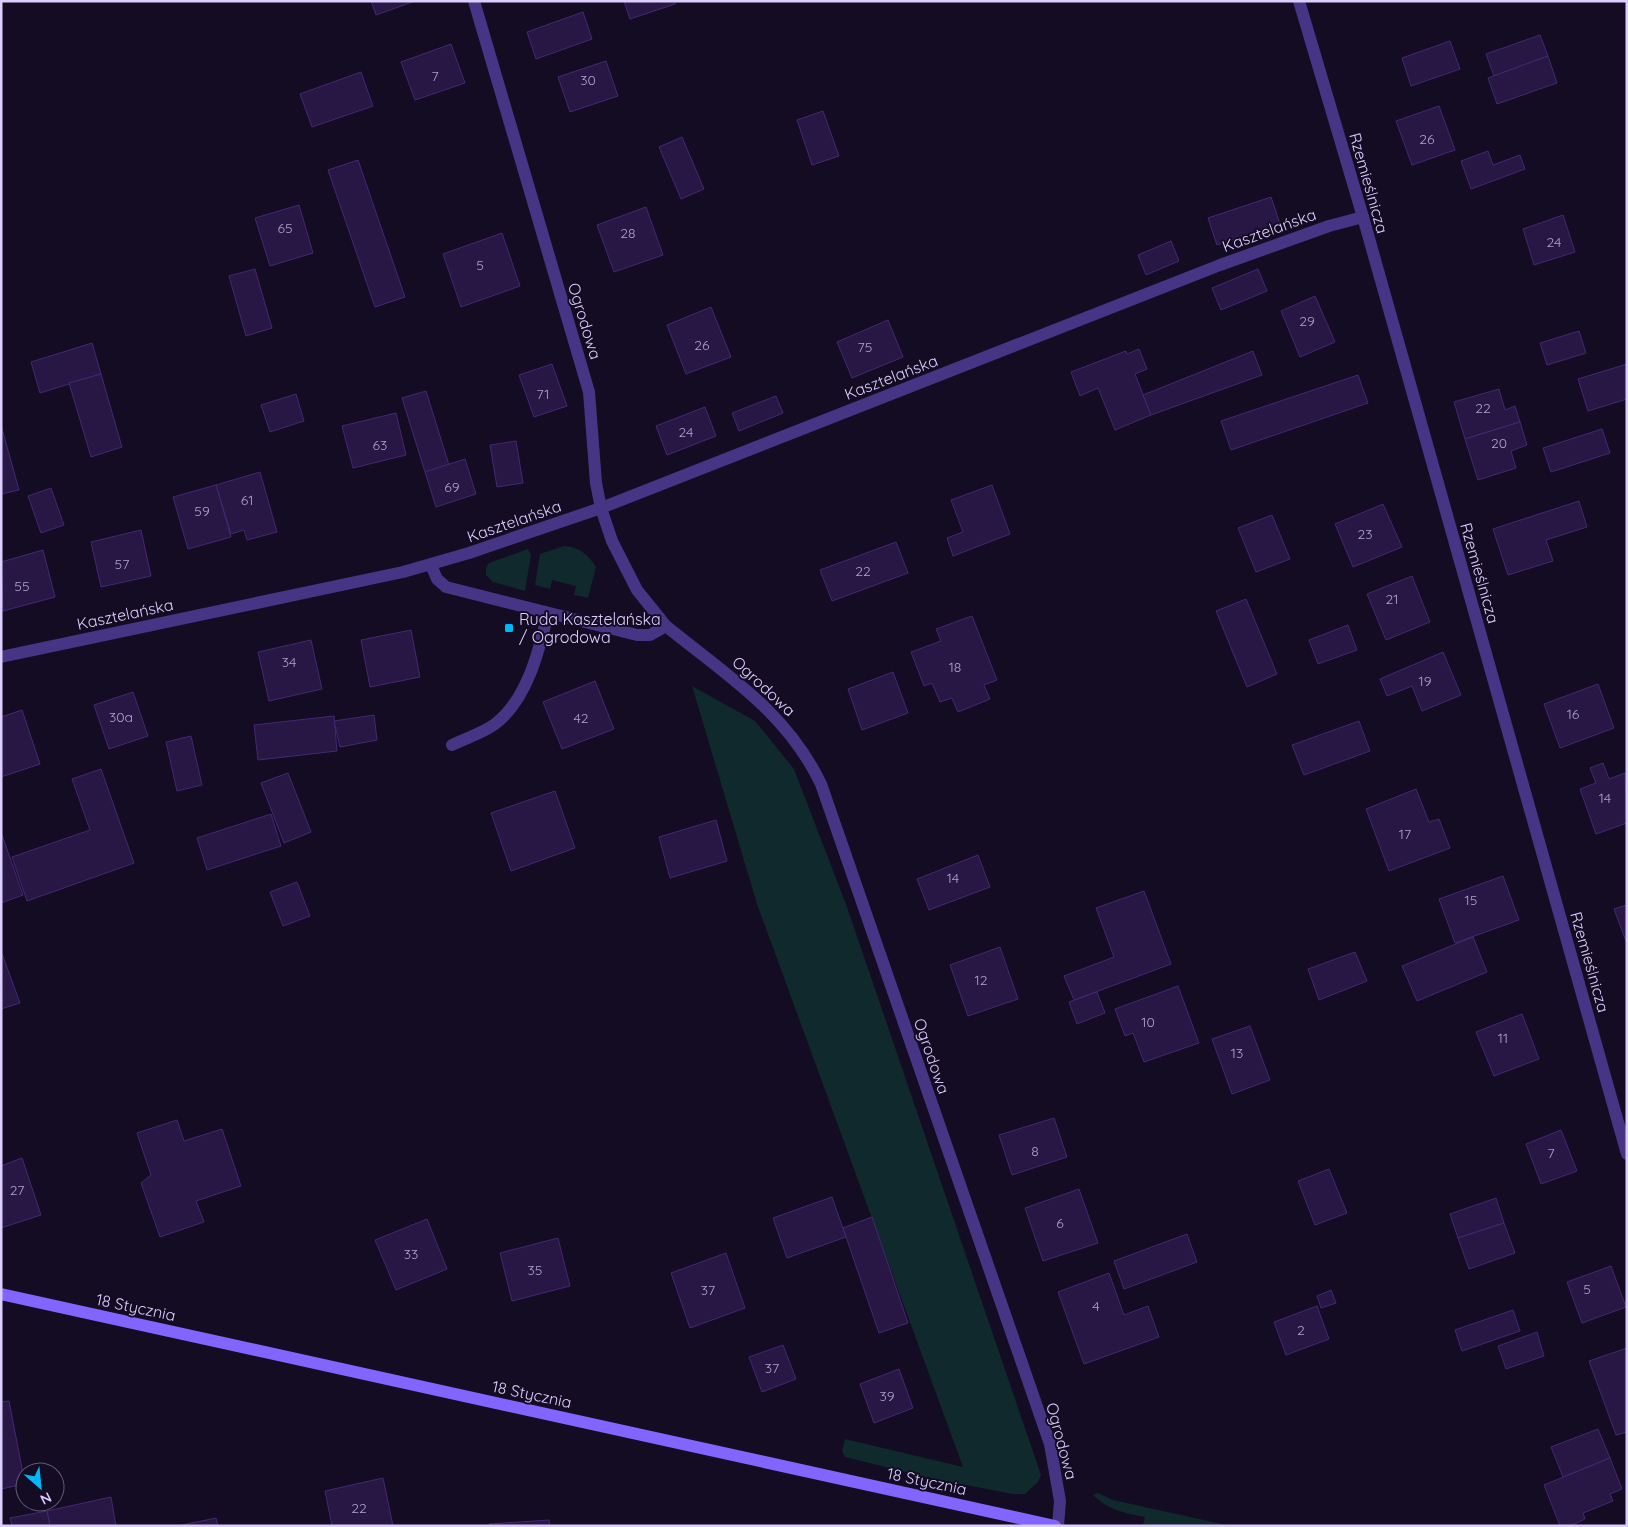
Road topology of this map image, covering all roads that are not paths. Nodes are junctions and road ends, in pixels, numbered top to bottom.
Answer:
1 (474, 1) edge
2 (1299, 1) edge
3 (1363, 217) junction
4 (601, 508) junction
5 (431, 565) junction
6 (548, 613) junction
7 (666, 626) junction
8 (1, 657) edge
9 (452, 744) dead end
10 (1627, 1154) edge
11 (1, 1294) edge
12 (1056, 1526) edge

1 - 4 street, Ogrodowa
2 - 3 street, Rzemieślnicza
3 - 4 street, Kasztelańska
3 - 10 street, Rzemieślnicza
4 - 5 street, Kasztelańska
4 - 7 street, Ogrodowa
5 - 6 street
5 - 8 street, Kasztelańska
6 - 7 street
6 - 9 street
7 - 12 street, Ogrodowa
11 - 12 main road, 18 Stycznia

